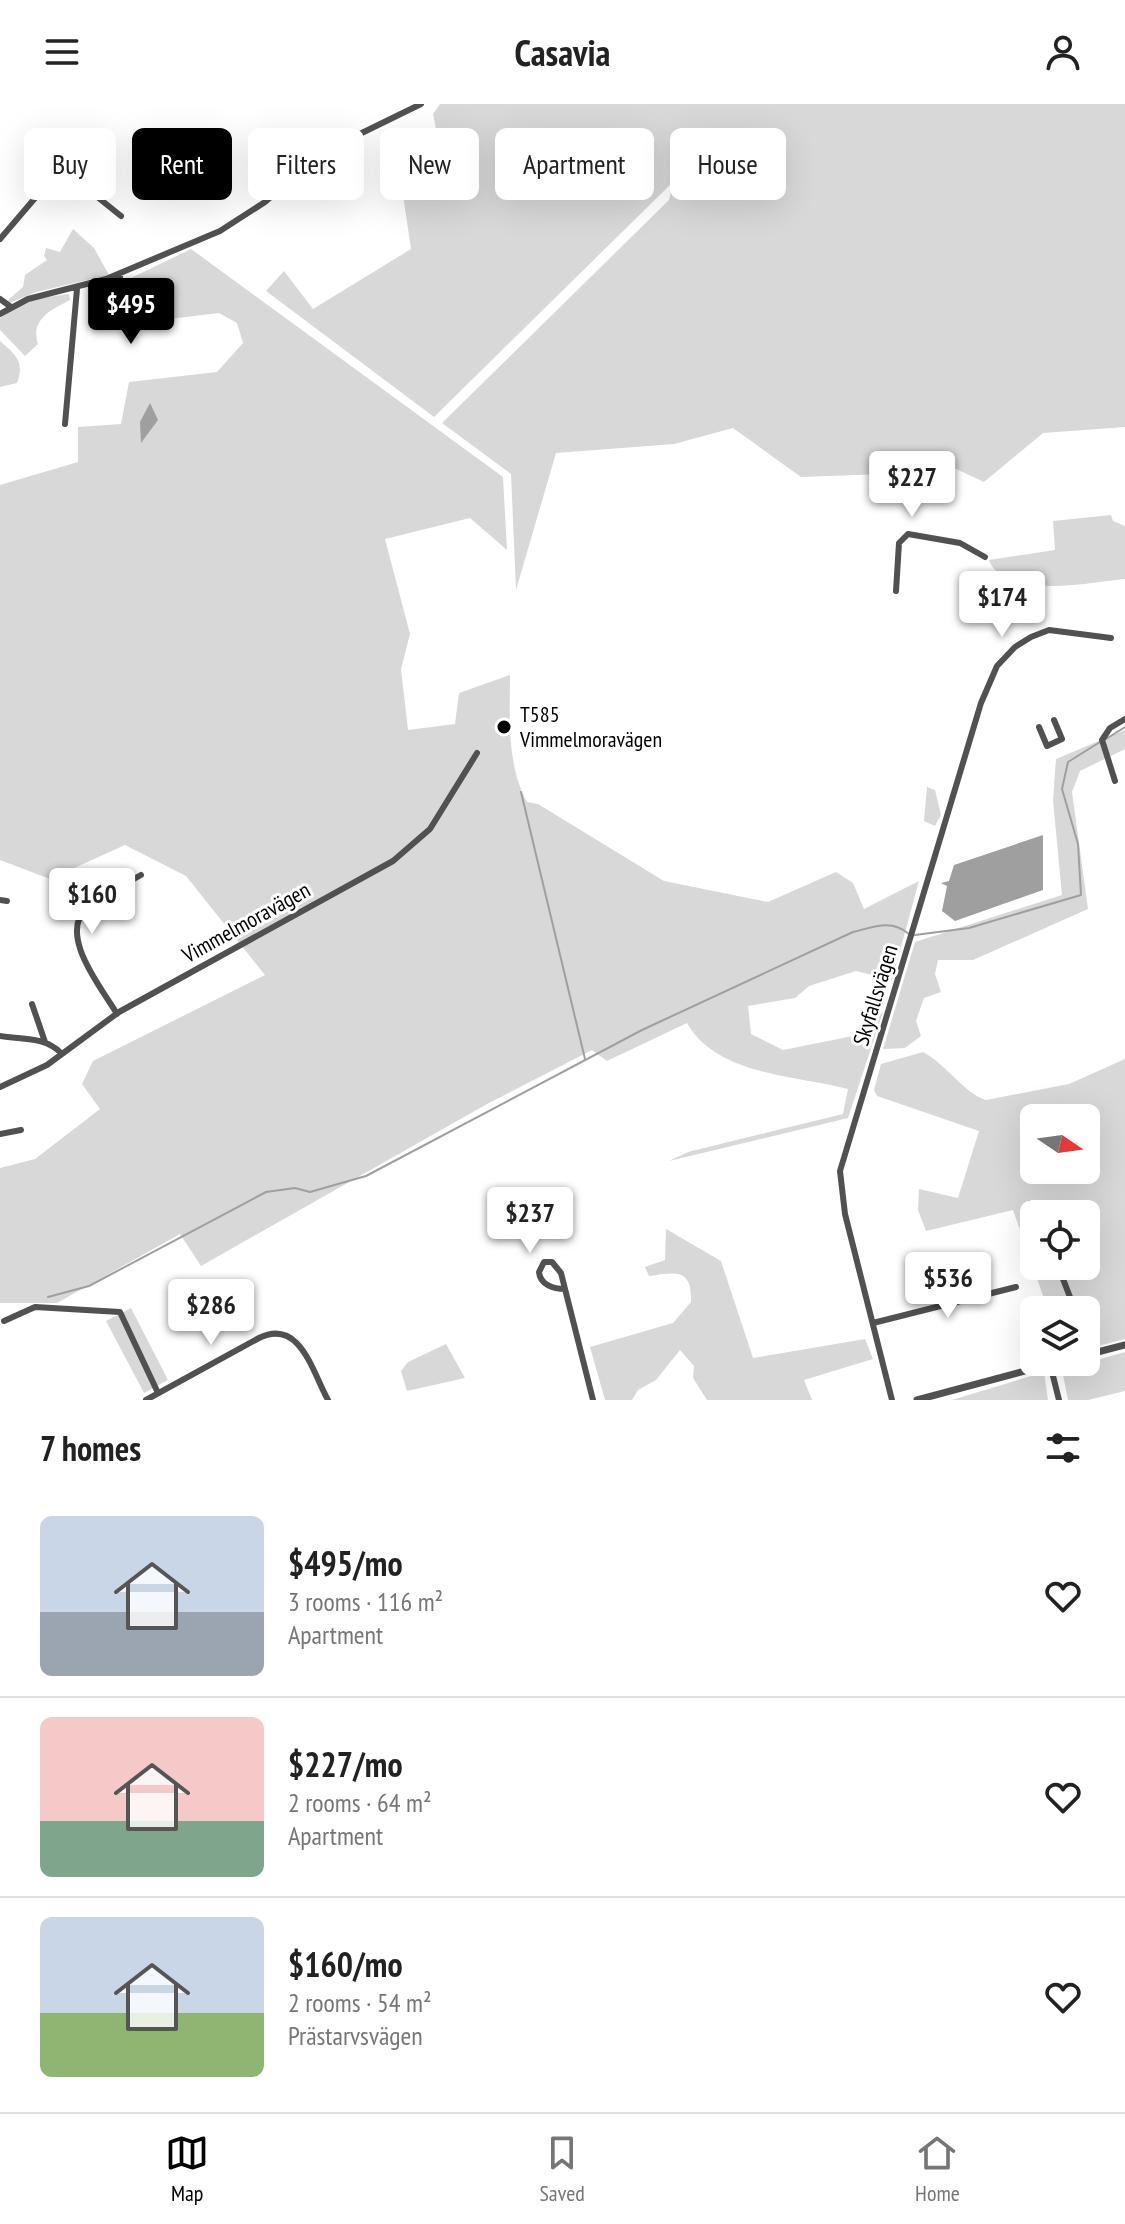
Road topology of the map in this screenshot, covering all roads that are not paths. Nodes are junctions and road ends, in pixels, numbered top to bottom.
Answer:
1 (421, 104) edge
2 (121, 216) dead end
3 (0, 239) edge
4 (120, 274) junction
5 (123, 287) junction
6 (77, 289) junction
7 (0, 299) edge
8 (11, 307) junction
9 (0, 314) edge
10 (65, 424) dead end
11 (985, 557) dead end
12 (896, 591) dead end
13 (1111, 638) dead end
14 (1125, 719) edge
15 (1054, 720) dead end
16 (1039, 727) dead end
17 (477, 753) dead end
18 (1115, 781) dead end
19 (141, 875) dead end
20 (32, 1004) dead end
21 (117, 1014) junction
22 (0, 1036) edge
23 (45, 1042) junction
24 (61, 1053) junction
25 (0, 1087) edge
26 (21, 1130) dead end
27 (0, 1134) edge
28 (1016, 1287) dead end
29 (565, 1289) junction
30 (4, 1321) dead end
31 (873, 1323) junction
32 (1125, 1345) edge
33 (1100, 1350) edge
34 (1020, 1372) edge
35 (1056, 1376) edge
36 (158, 1393) junction
37 (146, 1400) edge
38 (328, 1400) edge
39 (593, 1400) edge
40 (892, 1400) edge
41 (917, 1400) edge
42 (1059, 1400) edge

1 - 4 street
2 - 3 street
4 - 5 street
4 - 6 street
5 - 5 street
6 - 8 street
6 - 10 street
7 - 8 street
8 - 9 street
11 - 12 street
13 - 31 street, Skyfallsvägen
14 - 18 street
15 - 16 street
17 - 21 street, Vimmelmoravägen
19 - 21 street
20 - 23 street
21 - 24 street, Vimmelmoravägen
22 - 23 street
23 - 24 street
24 - 25 street, Vimmelmoravägen
26 - 27 street
28 - 31 street
29 - 29 street
29 - 39 street
30 - 36 street
31 - 40 street, Skyfallsvägen
32 - 33 street
34 - 41 street
35 - 42 street
36 - 37 street
36 - 38 street

